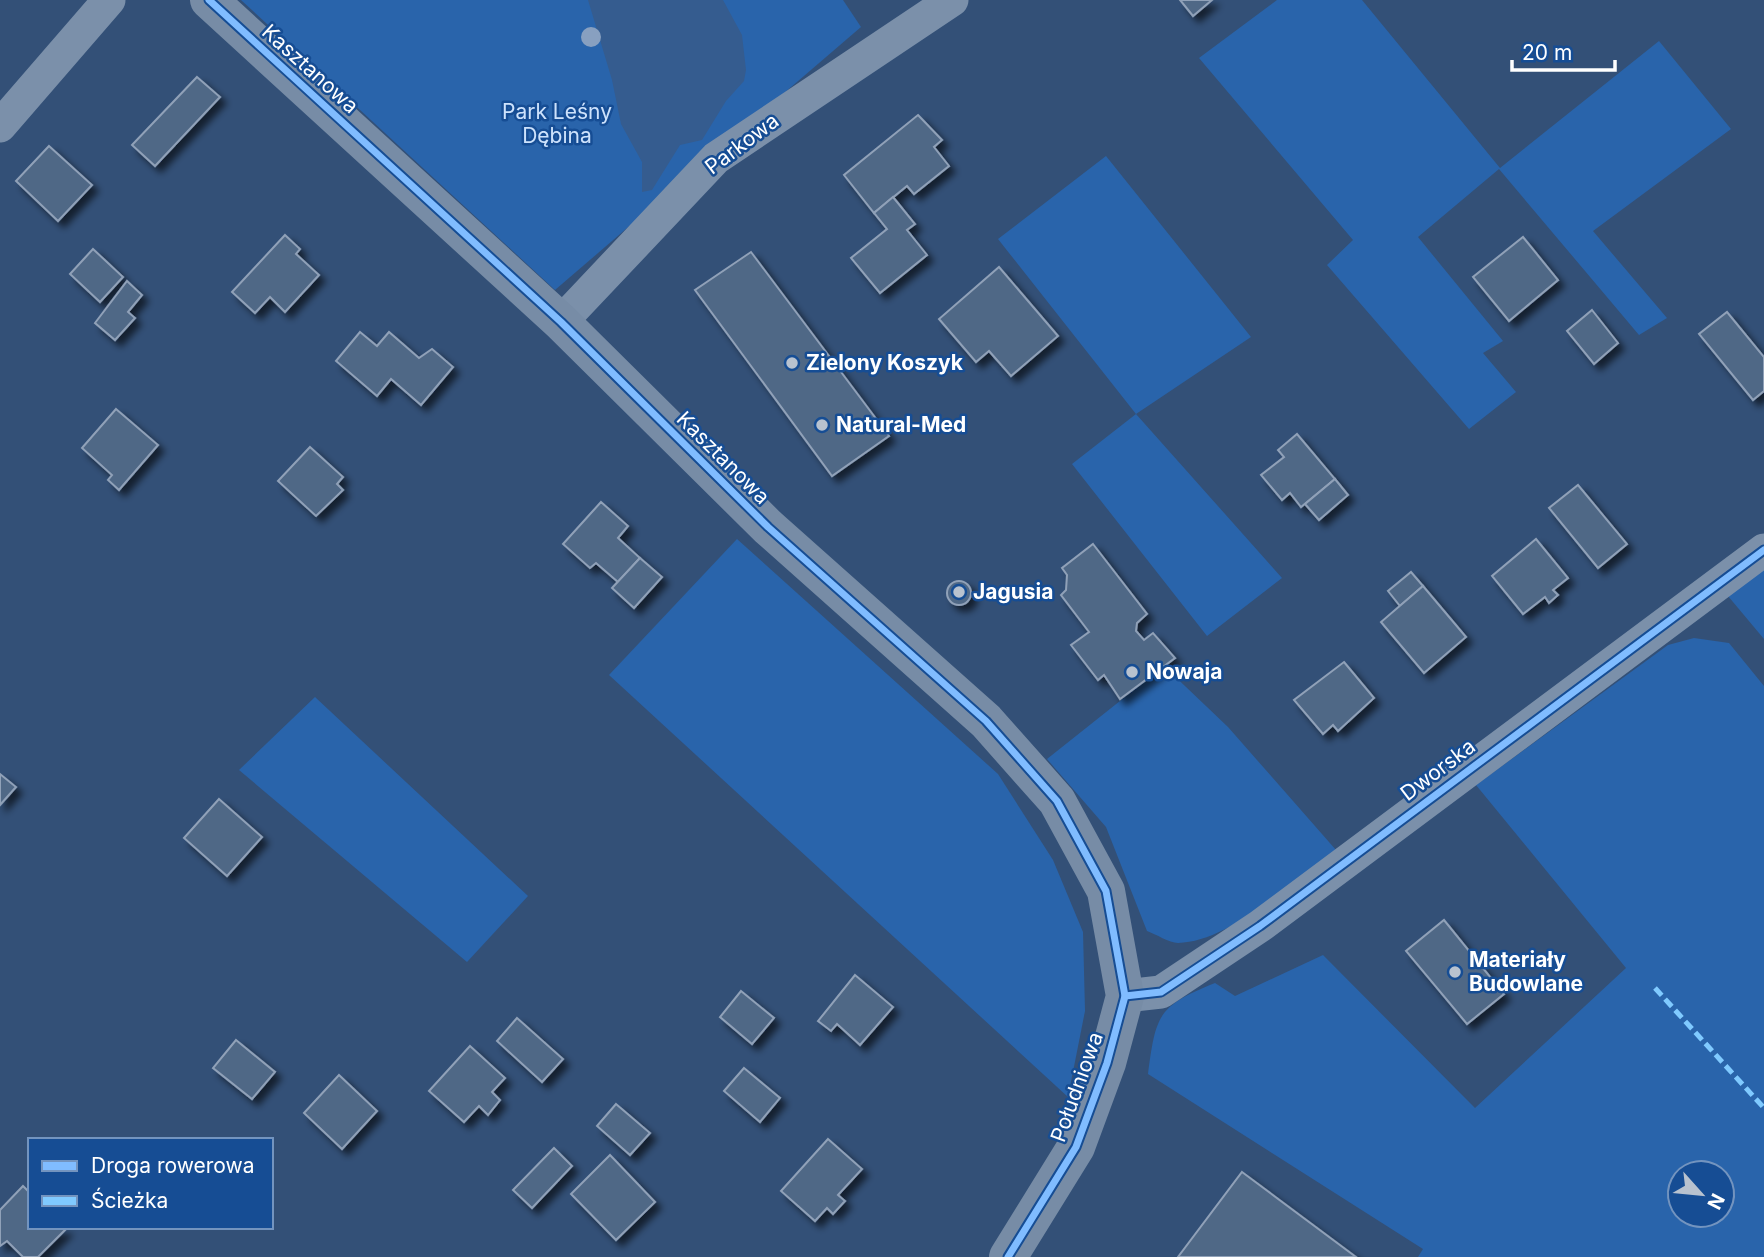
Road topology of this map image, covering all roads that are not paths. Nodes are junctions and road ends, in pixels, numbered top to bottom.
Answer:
1 (109, 0) edge
2 (209, 0) edge
3 (951, 0) edge
4 (0, 126) edge
5 (561, 322) junction
6 (1764, 551) edge
7 (1125, 996) junction
8 (1008, 1257) edge

1 - 4 street
2 - 5 street, Kasztanowa
3 - 5 street, Parkowa
5 - 7 street, Kasztanowa
6 - 7 street, Dworska
7 - 8 street, Południowa

